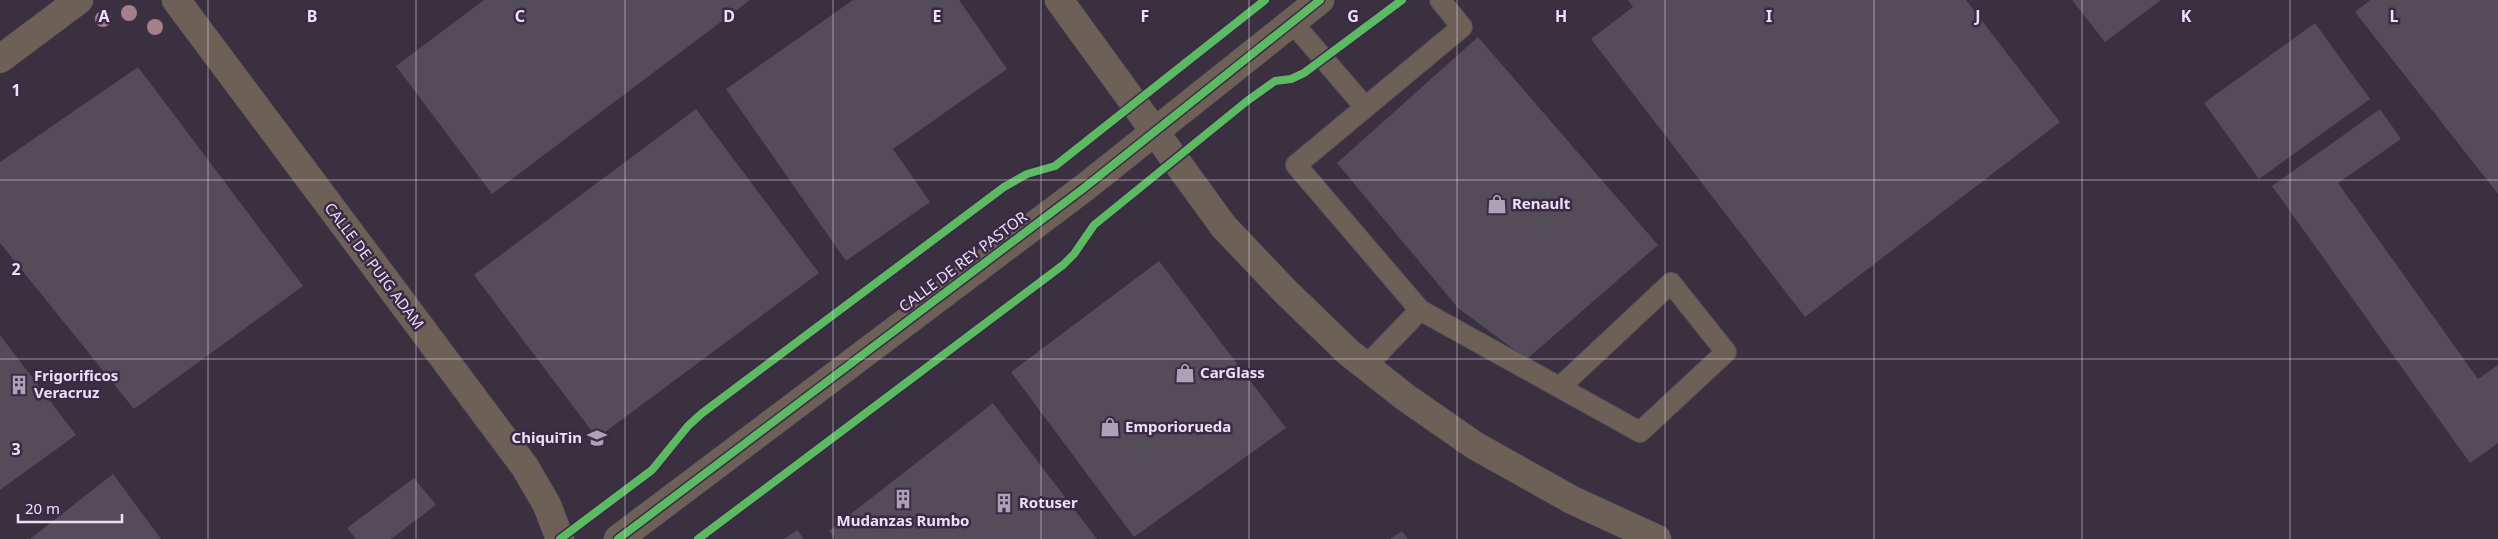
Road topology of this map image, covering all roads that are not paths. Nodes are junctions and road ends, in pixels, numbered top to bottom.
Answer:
1 (79, 0) edge
2 (176, 0) edge
3 (1059, 0) edge
4 (1320, 0) edge
5 (1440, 0) edge
6 (1292, 22) junction
7 (0, 59) edge
8 (1366, 107) junction
9 (1154, 131) junction
10 (1420, 310) junction
11 (1366, 366) junction
12 (1560, 387) junction
13 (560, 539) edge
14 (618, 539) edge
15 (1657, 539) edge

1 - 7 street
2 - 13 street, CALLE DE PUIG ADAM
3 - 9 street
4 - 6 street, CALLE DE REY PASTOR
5 - 8 lane
6 - 8 lane
6 - 9 street, CALLE DE REY PASTOR
8 - 10 lane
9 - 11 street
9 - 14 street, CALLE DE REY PASTOR
10 - 11 lane
10 - 12 lane
11 - 15 street
12 - 12 lane

